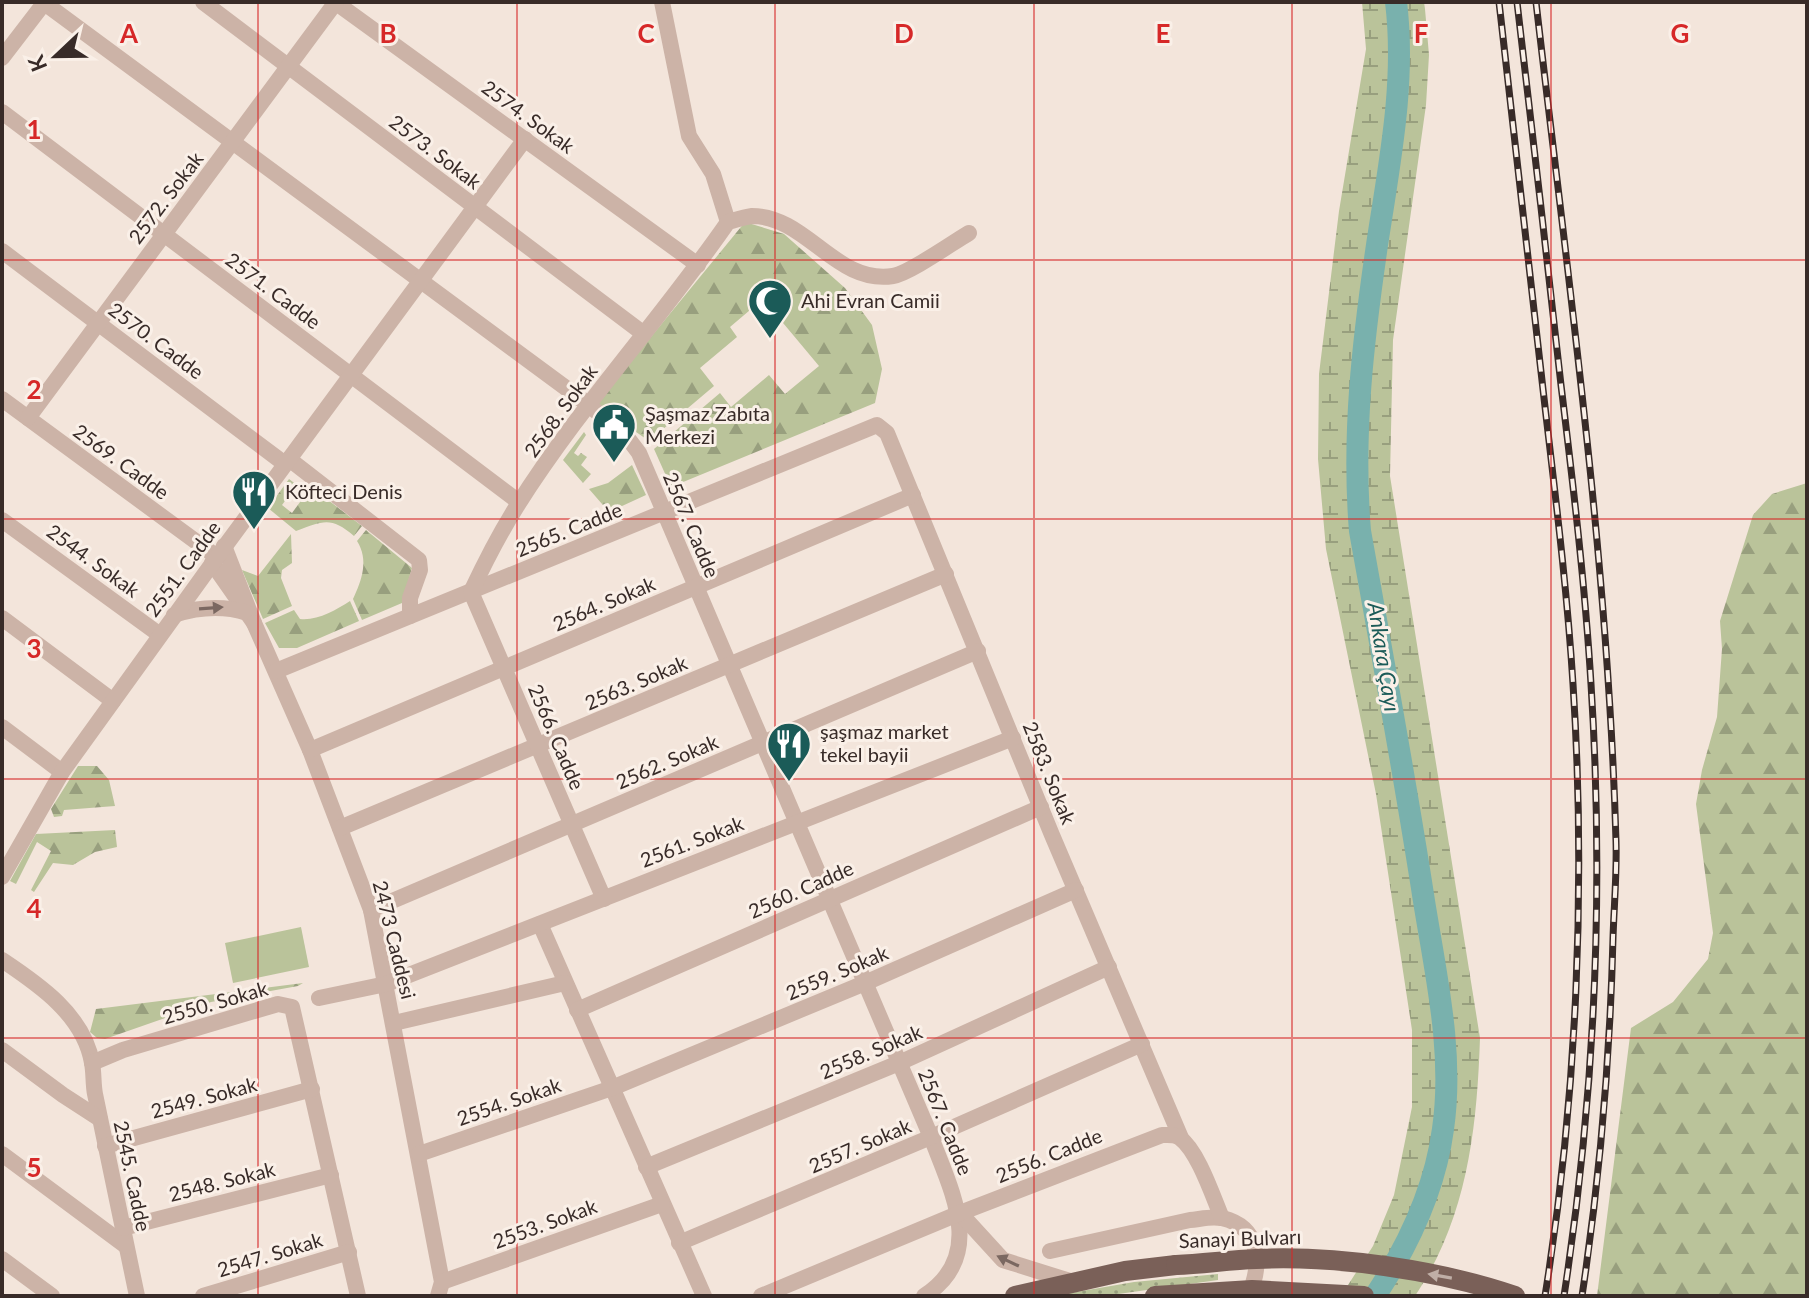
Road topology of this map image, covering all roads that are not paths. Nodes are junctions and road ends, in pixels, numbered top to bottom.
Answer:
1 (44, 2) edge
2 (203, 2) edge
3 (336, 2) edge
4 (662, 2) edge
5 (2, 58) edge
6 (288, 67) junction
7 (2, 112) edge
8 (525, 139) junction
9 (233, 141) junction
10 (475, 207) junction
11 (728, 222) junction
12 (969, 233) dead end
13 (164, 234) junction
14 (2, 251) edge
15 (698, 265) junction
16 (421, 280) junction
17 (99, 323) junction
18 (644, 334) junction
19 (351, 375) junction
20 (2, 399) edge
21 (589, 405) junction
22 (28, 418) junction
23 (877, 425) joint
24 (287, 462) junction
25 (913, 495) junction
26 (519, 502) junction
27 (664, 513) junction
28 (2, 520) edge
29 (218, 555) junction
30 (946, 574) junction
31 (695, 587) junction
32 (471, 592) junction
33 (174, 615) junction
34 (410, 616) junction
35 (2, 618) edge
36 (250, 618) junction
37 (160, 635) junction
38 (978, 651) junction
39 (729, 665) junction
40 (504, 668) junction
41 (276, 671) junction
42 (113, 701) junction
43 (2, 727) edge
44 (1013, 738) junction
45 (762, 743) junction
46 (538, 746) junction
47 (310, 750) junction
48 (62, 772) junction
49 (1041, 807) junction
50 (797, 823) junction
51 (572, 824) junction
52 (340, 828) junction
53 (2, 839) edge
54 (16, 850) junction
55 (2, 877) edge
56 (1076, 890) junction
57 (604, 899) junction
58 (829, 899) junction
59 (371, 910) junction
60 (540, 924) junction
61 (2, 960) edge
62 (1109, 967) junction
63 (565, 983) junction
64 (865, 983) junction
65 (386, 984) junction
66 (319, 998) dead end
67 (577, 1010) junction
68 (394, 1023) junction
69 (1142, 1044) junction
70 (2, 1050) edge
71 (92, 1063) junction
72 (899, 1063) junction
73 (612, 1088) junction
74 (312, 1089) junction
75 (100, 1119) junction
76 (931, 1137) junction
77 (1181, 1138) junction
78 (105, 1146) junction
79 (2, 1154) edge
80 (419, 1154) junction
81 (646, 1167) junction
82 (331, 1175) junction
83 (662, 1204) junction
84 (960, 1213) junction
85 (1222, 1218) junction
86 (123, 1228) junction
87 (679, 1243) junction
88 (126, 1246) junction
89 (1050, 1251) dead end
90 (349, 1252) junction
91 (2, 1259) edge
92 (1073, 1282) junction
93 (440, 1289) edge
94 (52, 1296) edge
95 (137, 1296) edge
96 (203, 1296) edge
97 (358, 1296) edge
98 (453, 1296) edge
99 (704, 1296) edge
100 (761, 1296) edge
101 (924, 1296) edge
102 (1015, 1296) edge
103 (1155, 1296) edge
104 (1248, 1296) edge
105 (1364, 1296) edge
106 (1515, 1296) edge

1 - 5 street
1 - 9 street, 2567. Cadde
2 - 6 street, 2573. Sokak
3 - 6 street, 2572. Sokak
3 - 8 street, 2574. Sokak
4 - 11 street
6 - 9 street, 2572. Sokak
6 - 10 street, 2573. Sokak
7 - 13 street, 2571. Cadde
8 - 10 street, 2551. Cadde
8 - 15 street, 2574. Sokak
9 - 13 street, 2572. Sokak
9 - 16 street, 2567. Cadde
10 - 16 street, 2551. Cadde
10 - 18 street, 2573. Sokak
11 - 12 street
11 - 15 street, 2568. Sokak
13 - 17 street, 2572. Sokak
13 - 19 street, 2571. Cadde
14 - 17 street, 2570. Cadde
15 - 18 street, 2568. Sokak
16 - 19 street, 2551. Cadde
16 - 21 street, 2567. Cadde
17 - 22 street, 2572. Sokak
17 - 24 street, 2570. Cadde
18 - 21 street, 2568. Sokak
19 - 24 street, 2551. Cadde
19 - 26 street, 2571. Cadde
20 - 22 street, 2569. Cadde
21 - 26 street, 2568. Sokak
21 - 27 street, 2567. Cadde
22 - 29 street, 2569. Cadde
23 - 25 street, 2583. Sokak
23 - 27 street, 2565. Cadde
24 - 29 street, 2551. Cadde
24 - 34 street, 2570. Cadde
25 - 30 street, 2583. Sokak
25 - 31 street, 2564. Sokak
26 - 32 street, 2568. Sokak
27 - 31 street, 2567. Cadde
27 - 32 street, 2565. Cadde
28 - 37 street, 2544. Sokak
29 - 33 street, 2551. Cadde
29 - 36 street, 2569. Cadde
30 - 38 street, 2583. Sokak
30 - 39 street, 2563. Sokak
31 - 39 street, 2567. Cadde
31 - 40 street, 2564. Sokak
32 - 34 street, 2565. Cadde
32 - 40 street, 2566. Cadde
33 -> 36 street
33 - 37 street, 2551. Cadde
34 - 41 street, 2565. Cadde
35 - 42 street
36 - 41 street, 2473 Caddesi
37 - 42 street, 2551. Cadde
38 - 44 street, 2583. Sokak
38 - 45 street, 2562. Sokak
39 - 45 street, 2567. Cadde
39 - 46 street, 2563. Sokak
40 - 46 street, 2566. Cadde
40 - 47 street, 2564. Sokak
41 - 47 street, 2473 Caddesi
42 - 48 street, 2551. Cadde
43 - 48 street
44 - 49 street, 2583. Sokak
44 - 50 street, 2561. Sokak
45 - 50 street, 2567. Cadde
45 - 51 street, 2562. Sokak
46 - 51 street, 2566. Cadde
46 - 52 street, 2563. Sokak
47 - 52 street, 2473 Caddesi
48 - 54 street, 2551. Cadde
49 - 56 street, 2583. Sokak
49 - 58 street, 2560. Cadde
50 - 57 street, 2561. Sokak
50 - 58 street, 2567. Cadde
51 - 57 street, 2566. Cadde
51 - 59 street, 2562. Sokak
52 - 59 street, 2473 Caddesi
53 - 54 street
54 - 55 street, 2551. Cadde
56 - 62 street, 2583. Sokak
56 - 64 street, 2559. Sokak
57 - 60 street, 2561. Sokak
58 - 64 street, 2567. Cadde
58 - 67 street, 2560. Cadde
59 - 65 street, 2473 Caddesi
60 - 63 street
60 - 65 street, 2561. Sokak
61 - 71 street
62 - 69 street, 2583. Sokak
62 - 72 street, 2558. Sokak
63 - 67 street
63 - 68 street
64 - 72 street, 2567. Cadde
64 - 73 street, 2559. Sokak
65 - 66 street, 2561. Sokak
65 - 68 street, 2473 Caddesi
67 - 73 street
68 - 80 street, 2473 Caddesi
69 - 76 street, 2557. Sokak
69 - 77 street, 2583. Sokak
70 - 75 street
71 - 74 street, 2550. Sokak
71 - 75 street, 2545. Cadde
72 - 76 street, 2567. Cadde
72 - 81 street, 2558. Sokak
73 - 80 street, 2554. Sokak
73 - 81 street
74 - 78 street, 2549. Sokak
74 - 82 street, 2550. Sokak
75 - 78 street, 2545. Cadde
76 - 84 street, 2567. Cadde
76 - 87 street, 2557. Sokak
77 - 84 street, 2556. Cadde
77 - 85 street
78 - 86 street, 2545. Cadde
79 - 88 street
80 - 93 street, 2473 Caddesi
81 - 83 street
82 - 86 street, 2548. Sokak
82 - 90 street, 2550. Sokak
83 - 87 street
83 - 93 street, 2553. Sokak
92 -> 84 street
84 - 100 street, 2556. Cadde
84 - 101 street
85 - 89 street
85 - 104 street
86 - 88 street, 2545. Cadde
87 - 99 street
88 - 95 street, 2545. Cadde
90 - 96 street, 2547. Sokak
90 - 97 street, 2550. Sokak
91 - 94 street
92 - 102 main road, Sanayi Bulvarı
106 -> 92 main road, Sanayi Bulvarı, bridge
93 - 98 street, 2473 Caddesi
103 - 105 main road, bridge

